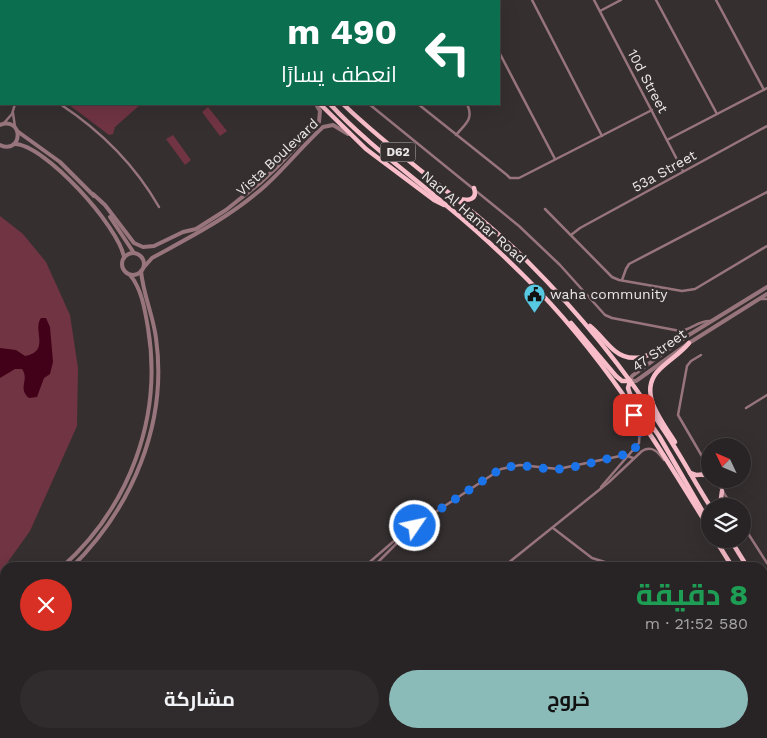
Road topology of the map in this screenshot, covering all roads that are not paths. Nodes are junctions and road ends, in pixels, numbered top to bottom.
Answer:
1 (532, 0) edge
2 (594, 0) edge
3 (621, 0) edge
4 (656, 0) edge
5 (716, 0) edge
6 (600, 11) junction
7 (500, 54) edge
8 (765, 89) edge
9 (11, 105) edge
10 (15, 105) edge
11 (61, 105) edge
12 (317, 105) edge
13 (321, 105) edge
14 (331, 105) edge
15 (344, 105) edge
16 (370, 105) edge
17 (419, 105) edge
18 (466, 105) edge
19 (14, 110) junction
20 (652, 110) junction
21 (717, 114) junction
22 (2, 125) edge
23 (767, 126) edge
24 (16, 130) junction
25 (456, 135) junction
26 (351, 136) junction
27 (602, 136) junction
28 (667, 140) junction
29 (14, 144) junction
30 (299, 144) junction
31 (0, 145) edge
32 (301, 150) junction
33 (555, 159) junction
34 (683, 172) junction
35 (474, 188) junction
36 (767, 192) edge
37 (93, 194) junction
38 (455, 198) junction
39 (447, 206) junction
40 (159, 207) dead end
41 (545, 209) dead end
42 (571, 235) junction
43 (767, 246) edge
44 (134, 253) junction
45 (124, 257) junction
46 (144, 267) junction
47 (141, 272) junction
48 (130, 275) junction
49 (622, 280) junction
50 (767, 287) edge
51 (767, 294) edge
52 (546, 298) junction
53 (760, 299) junction
54 (767, 299) edge
55 (583, 320) junction
56 (710, 321) junction
57 (684, 338) junction
58 (689, 343) junction
59 (701, 355) dead end
60 (630, 381) junction
61 (767, 396) edge
62 (630, 405) junction
63 (746, 408) dead end
64 (676, 450) junction
65 (629, 455) junction
66 (701, 455) edge
67 (633, 458) junction
68 (688, 472) junction
69 (701, 475) edge
70 (677, 477) junction
71 (600, 488) junction
72 (720, 488) edge
73 (722, 491) junction
74 (705, 498) edge
75 (721, 498) edge
76 (727, 498) edge
77 (701, 509) edge
78 (701, 516) edge
79 (415, 526) junction
80 (552, 527) junction
81 (751, 538) edge
82 (721, 548) edge
83 (736, 548) edge
84 (67, 562) edge
85 (76, 562) edge
86 (369, 562) edge
87 (376, 562) edge
88 (509, 562) edge
89 (605, 562) edge
90 (729, 562) edge
91 (744, 562) edge
92 (766, 562) edge

1 - 27 street
2 - 6 street, 10d Street
3 - 6 street
4 - 21 street
5 - 8 street
6 - 20 street, 10d Street
7 - 33 street
8 - 21 street
9 - 19 street
10 - 19 street
11 - 40 street
12 - 30 street, Vista Boulevard
13 - 26 main road
14 - 39 main road, Nad Al Hamar Road / D62
15 - 38 main road, Nad Al Hamar Road / D62
16 - 35 street
17 - 25 street
18 - 25 street
19 - 22 street
19 - 24 street
20 - 27 street
20 - 28 street, 10d Street
21 - 28 street
22 - 24 street
23 - 34 street, 53a Street
24 - 29 street
24 - 37 street
25 - 33 street
26 - 32 street, Vista Boulevard
26 - 39 main road
27 - 33 street
28 - 34 street, 10d Street
29 - 31 street
29 - 45 street
30 - 32 street
30 - 37 street, Vista Boulevard
32 - 46 street, Vista Boulevard
34 - 42 street, 53a Street
35 - 38 main road
35 - 56 street
36 - 49 street
37 - 44 street
38 - 55 main road, Nad Al Hamar Road / D62
39 - 52 main road, Nad Al Hamar Road / D62
41 - 42 street
42 - 49 street
43 - 49 street
44 - 45 street
44 - 46 street
45 - 48 street
46 - 47 street
47 - 48 street
47 - 85 street
48 - 84 street
50 - 56 street, 47 Street
51 - 53 street, 47 Street
52 - 60 main road
52 - 62 main road, Nad Al Hamar Road / D62
53 - 54 street
53 - 58 street, 47 Street
55 - 57 main road
55 - 60 main road, Nad Al Hamar Road / D62
56 - 57 street, 47 Street
57 - 60 street, 47 Street
58 - 60 street, 47 Street
58 - 64 main road
59 - 66 street
60 - 64 main road, Nad Al Hamar Road / D62
60 - 77 main road
61 - 63 street
62 - 65 street
62 - 70 main road, Nad Al Hamar Road / D62
64 - 68 main road, Nad Al Hamar Road / D62
65 - 67 street
65 - 71 street
65 - 79 street
67 - 70 street
67 - 71 street
68 - 69 main road
68 - 74 main road, Nad Al Hamar Road / D62
70 - 78 main road, Nad Al Hamar Road / D62
71 - 80 street
72 - 73 street
73 - 75 main road
73 - 76 street
79 - 86 street
79 - 87 street
80 - 88 street
80 - 89 street
81 - 92 street
82 - 90 main road
83 - 91 main road

